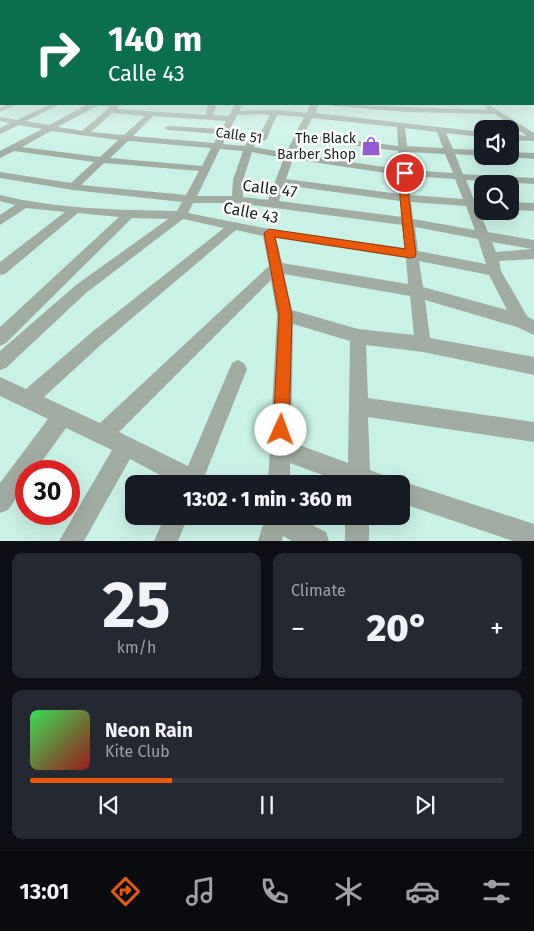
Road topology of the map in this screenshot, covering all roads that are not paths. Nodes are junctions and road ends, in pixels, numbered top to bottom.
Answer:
1 (12, 105) edge
2 (54, 105) edge
3 (210, 105) edge
4 (314, 105) edge
5 (362, 105) edge
6 (463, 105) edge
7 (486, 105) edge
8 (378, 106) edge
9 (116, 107) edge
10 (406, 107) edge
11 (435, 107) edge
12 (262, 108) edge
13 (0, 110) edge
14 (235, 112) edge
15 (275, 112) junction
16 (469, 112) junction
17 (496, 112) junction
18 (151, 114) junction
19 (179, 115) junction
20 (309, 115) junction
21 (208, 116) junction
22 (0, 119) edge
23 (17, 122) junction
24 (401, 125) junction
25 (48, 128) junction
26 (168, 128) junction
27 (440, 129) junction
28 (0, 130) edge
29 (343, 130) junction
30 (224, 132) junction
31 (474, 133) edge
32 (84, 134) junction
33 (299, 136) junction
34 (519, 137) edge
35 (126, 138) junction
36 (534, 138) edge
37 (158, 141) junction
38 (218, 145) junction
39 (11, 148) junction
40 (248, 148) junction
41 (403, 149) junction
42 (448, 151) junction
43 (474, 153) edge
44 (0, 155) edge
45 (519, 155) edge
46 (289, 156) junction
47 (534, 156) edge
48 (101, 160) junction
49 (205, 169) junction
50 (405, 173) junction
51 (0, 175) edge
52 (460, 176) junction
53 (281, 181) junction
54 (534, 181) edge
55 (73, 187) junction
56 (0, 198) edge
57 (405, 198) junction
58 (189, 199) junction
59 (237, 200) junction
60 (24, 204) junction
61 (272, 204) junction
62 (469, 204) junction
63 (474, 204) edge
64 (519, 206) edge
65 (534, 207) edge
66 (76, 209) junction
67 (129, 214) junction
68 (180, 215) junction
69 (0, 220) edge
70 (408, 222) junction
71 (235, 225) junction
72 (269, 233) junction
73 (484, 237) junction
74 (534, 245) edge
75 (411, 254) junction
76 (534, 254) edge
77 (492, 257) junction
78 (276, 266) junction
79 (0, 270) edge
80 (494, 271) junction
81 (416, 291) junction
82 (285, 315) junction
83 (528, 324) edge
84 (358, 336) junction
85 (0, 338) edge
86 (423, 344) junction
87 (0, 362) edge
88 (534, 366) edge
89 (238, 369) dead end
90 (2, 391) edge
91 (29, 399) junction
92 (359, 406) junction
93 (62, 417) junction
94 (534, 432) edge
95 (102, 436) junction
96 (126, 446) junction
97 (280, 449) junction
98 (182, 475) edge
99 (198, 475) edge
100 (279, 475) edge
101 (347, 475) edge
102 (364, 475) edge
103 (410, 495) edge
104 (0, 502) edge
105 (173, 525) edge
106 (278, 525) edge
107 (358, 525) edge
108 (534, 536) edge
109 (71, 541) edge
110 (166, 541) edge
111 (317, 541) edge
112 (357, 541) edge

1 - 13 street
2 - 23 street
3 - 21 street
4 - 20 street
5 - 8 street
6 - 16 street
7 - 17 street
8 - 10 street
9 - 18 street
9 - 25 street
9 - 32 street
10 - 11 street
11 - 16 street
12 - 14 street
12 - 15 street
14 - 21 street
14 - 30 street
15 - 20 street
15 - 40 street
16 - 17 street
17 - 36 street
18 - 19 street
18 - 35 street
19 - 21 street
19 - 26 street
20 - 29 street
20 - 33 street
22 - 23 street, Calle 51
23 - 25 street, Calle 51
23 - 28 street
24 - 27 street
24 - 29 street
24 - 41 street
25 - 32 street, Calle 51
25 - 39 street
26 - 30 street
26 - 37 street
27 - 31 street
27 - 42 street
29 - 33 street
29 - 41 street
30 - 38 street
32 - 35 street, Calle 51
33 - 46 street
34 - 36 street
35 - 37 street, Calle 51
35 - 48 street
37 - 38 street, Calle 51
38 - 40 street, Calle 51
38 - 49 street
39 - 44 street
39 - 48 street
40 - 46 street, Calle 51
40 - 59 street
41 - 42 street
41 - 50 street
42 - 43 street
42 - 52 street
45 - 47 street
46 - 50 street, Calle 51
46 - 53 street
48 - 49 street
48 - 55 street
49 - 58 street
50 - 52 street, Calle 51
50 - 57 street
51 - 55 street, Calle 47
52 - 54 street, Calle 51
52 - 62 street
53 - 57 street
53 - 61 street
55 - 58 street, Calle 47
56 - 60 street, Calle 43
57 - 62 street
57 - 70 street
58 - 59 street, Calle 47
58 - 68 street
59 - 61 street, Calle 47
60 - 66 street, Calle 43
60 - 69 street
61 - 70 street, Calle 47
62 - 63 street
62 - 73 street
64 - 65 street
66 - 67 street, Calle 43
66 - 79 street
67 - 68 street, Calle 43
67 - 85 street
68 - 71 street, Calle 43
68 - 87 street
70 - 73 street, Calle 47
70 - 75 street
71 - 72 street, Calle 43
71 - 91 street
72 - 75 street, Calle 43
72 - 78 street
73 - 74 street, Calle 47
73 - 77 street
75 - 80 street, Calle 43
75 - 81 street
76 - 77 street
77 - 80 street
78 - 81 street
78 - 82 street
78 - 95 street
80 - 83 street
81 - 83 street
81 - 86 street
82 - 84 street
82 - 97 street
84 - 86 street
84 - 92 street
86 - 88 street
89 - 99 street
90 - 91 street
91 - 93 street
92 - 94 street
92 - 102 street
93 - 95 street
93 - 104 street
95 - 96 street
96 - 98 street
96 - 109 street
97 - 100 street
97 - 101 street
103 - 108 street
105 - 110 street
106 - 111 street
107 - 112 street

